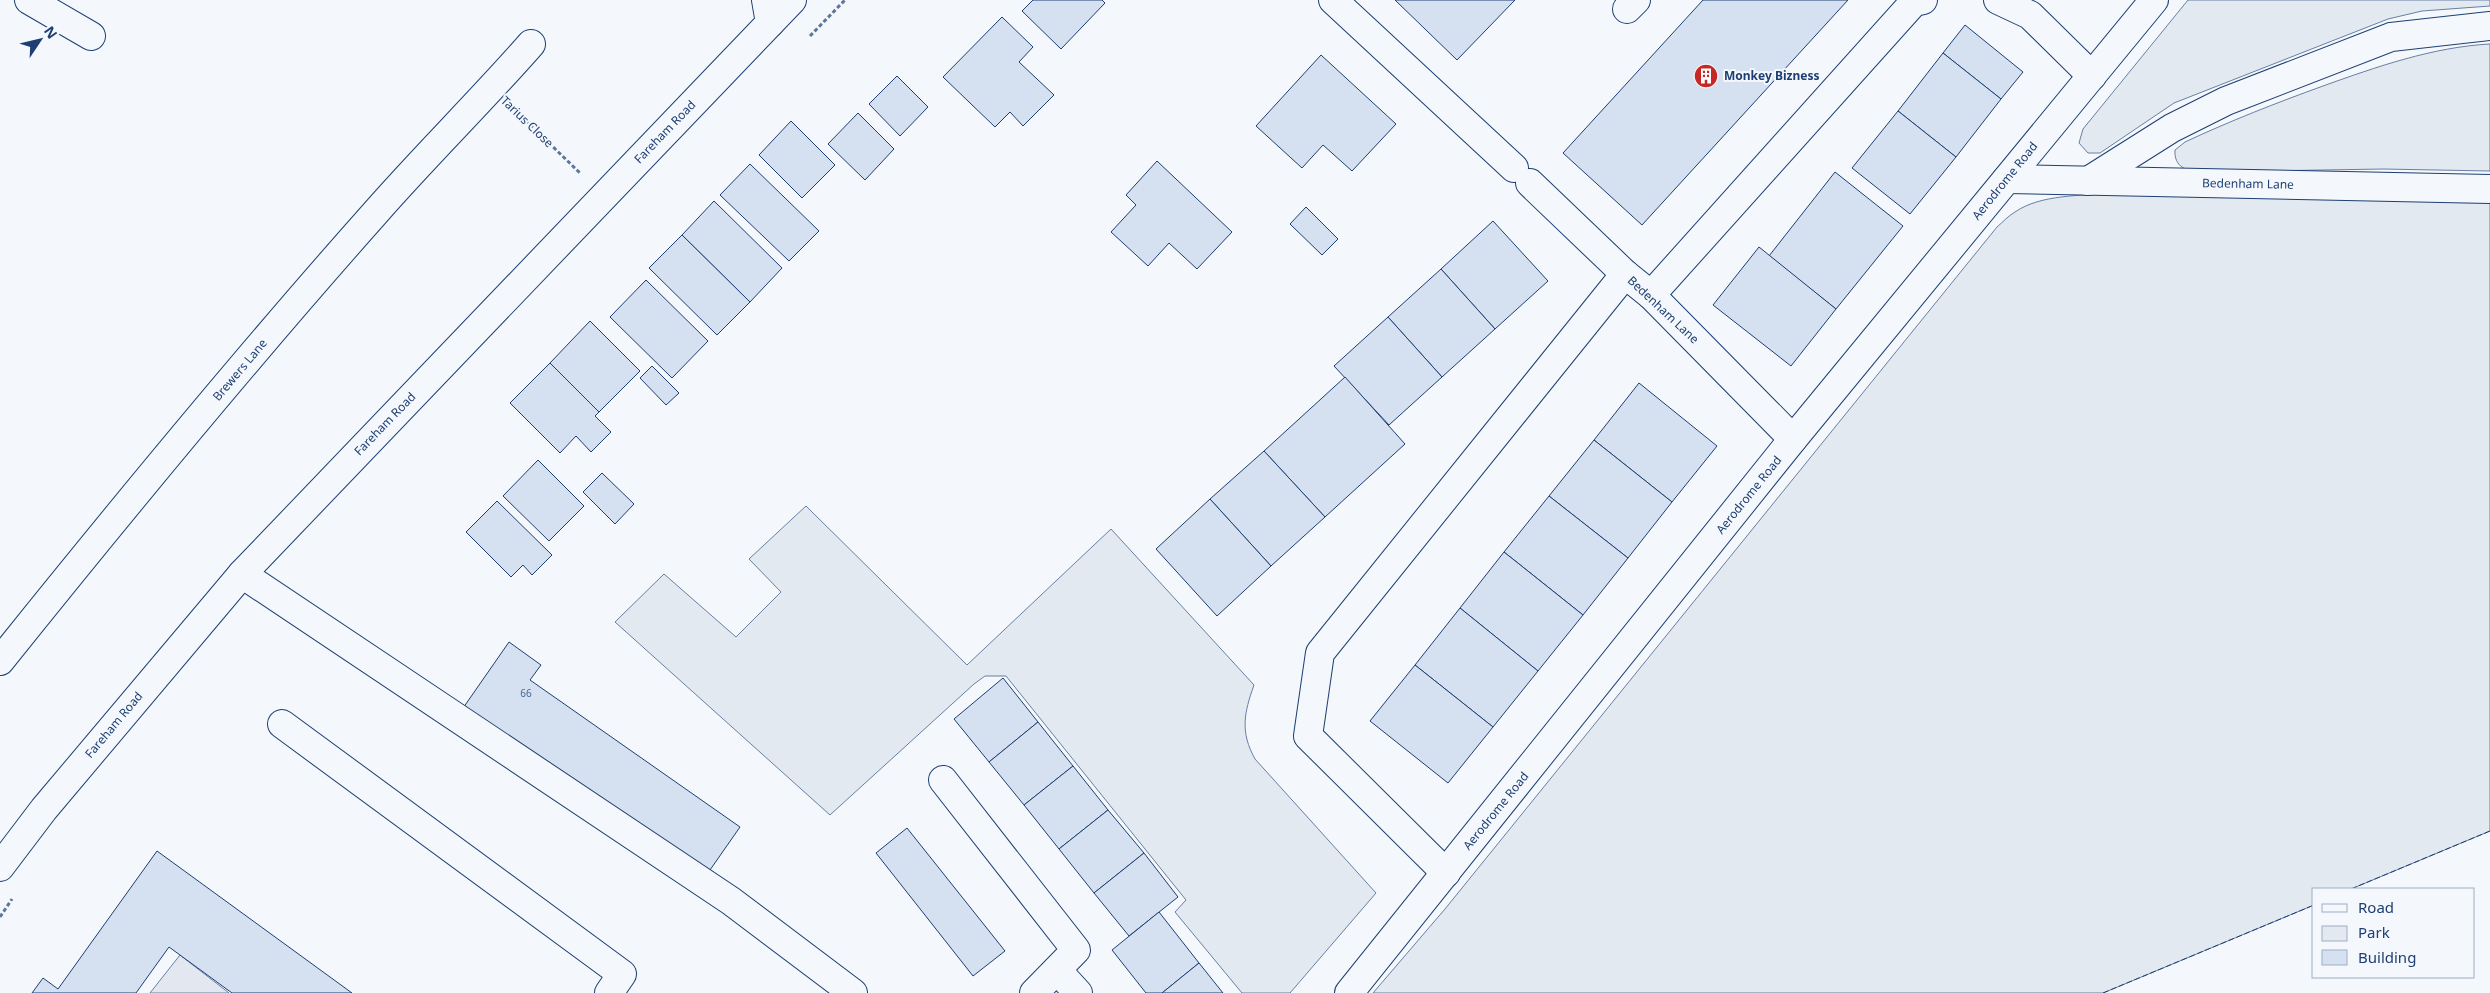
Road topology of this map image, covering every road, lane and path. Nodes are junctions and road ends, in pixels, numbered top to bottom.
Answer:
1 (29, 0) edge
2 (792, 0) edge
3 (1333, 0) edge
4 (1923, 0) edge
5 (1998, 0) edge
6 (2154, 0) edge
7 (768, 11) edge
8 (2490, 26) edge
9 (91, 36) dead end
10 (531, 44) dead end
11 (2092, 76) junction
12 (492, 88) junction
13 (2007, 179) junction
14 (2088, 181) junction
15 (2490, 189) edge
16 (604, 196) junction
17 (1625, 274) junction
18 (1651, 295) junction
19 (1794, 439) junction
20 (242, 574) junction
21 (0, 661) edge
22 (282, 724) dead end
23 (943, 780) dead end
24 (0, 867) edge
25 (1446, 873) junction
26 (1057, 970) junction
27 (609, 993) edge
28 (853, 993) edge
29 (1034, 993) edge
30 (1078, 993) edge
31 (1349, 993) edge

1 - 9 street
2 - 7 street, Fareham Road
3 - 17 street, Bedenham Lane
4 - 18 street
5 - 11 street
6 - 11 street, Aerodrome Road
7 - 16 street, Fareham Road
8 - 14 street
10 - 12 street, Tarius Close
11 - 13 street, Aerodrome Road
12 - 16 path, Tarius Close
12 - 21 street, Brewers Lane
13 - 14 street, Bedenham Lane
13 - 19 street, Aerodrome Road
14 - 15 street, Bedenham Lane
16 - 20 street, Fareham Road
17 - 18 street, Bedenham Lane
17 - 25 street
18 - 19 street, Bedenham Lane
19 - 25 street, Aerodrome Road
20 - 24 street, Fareham Road
20 - 28 street
22 - 27 street
23 - 26 street
25 - 31 street, Aerodrome Road
26 - 29 street
26 - 30 street

